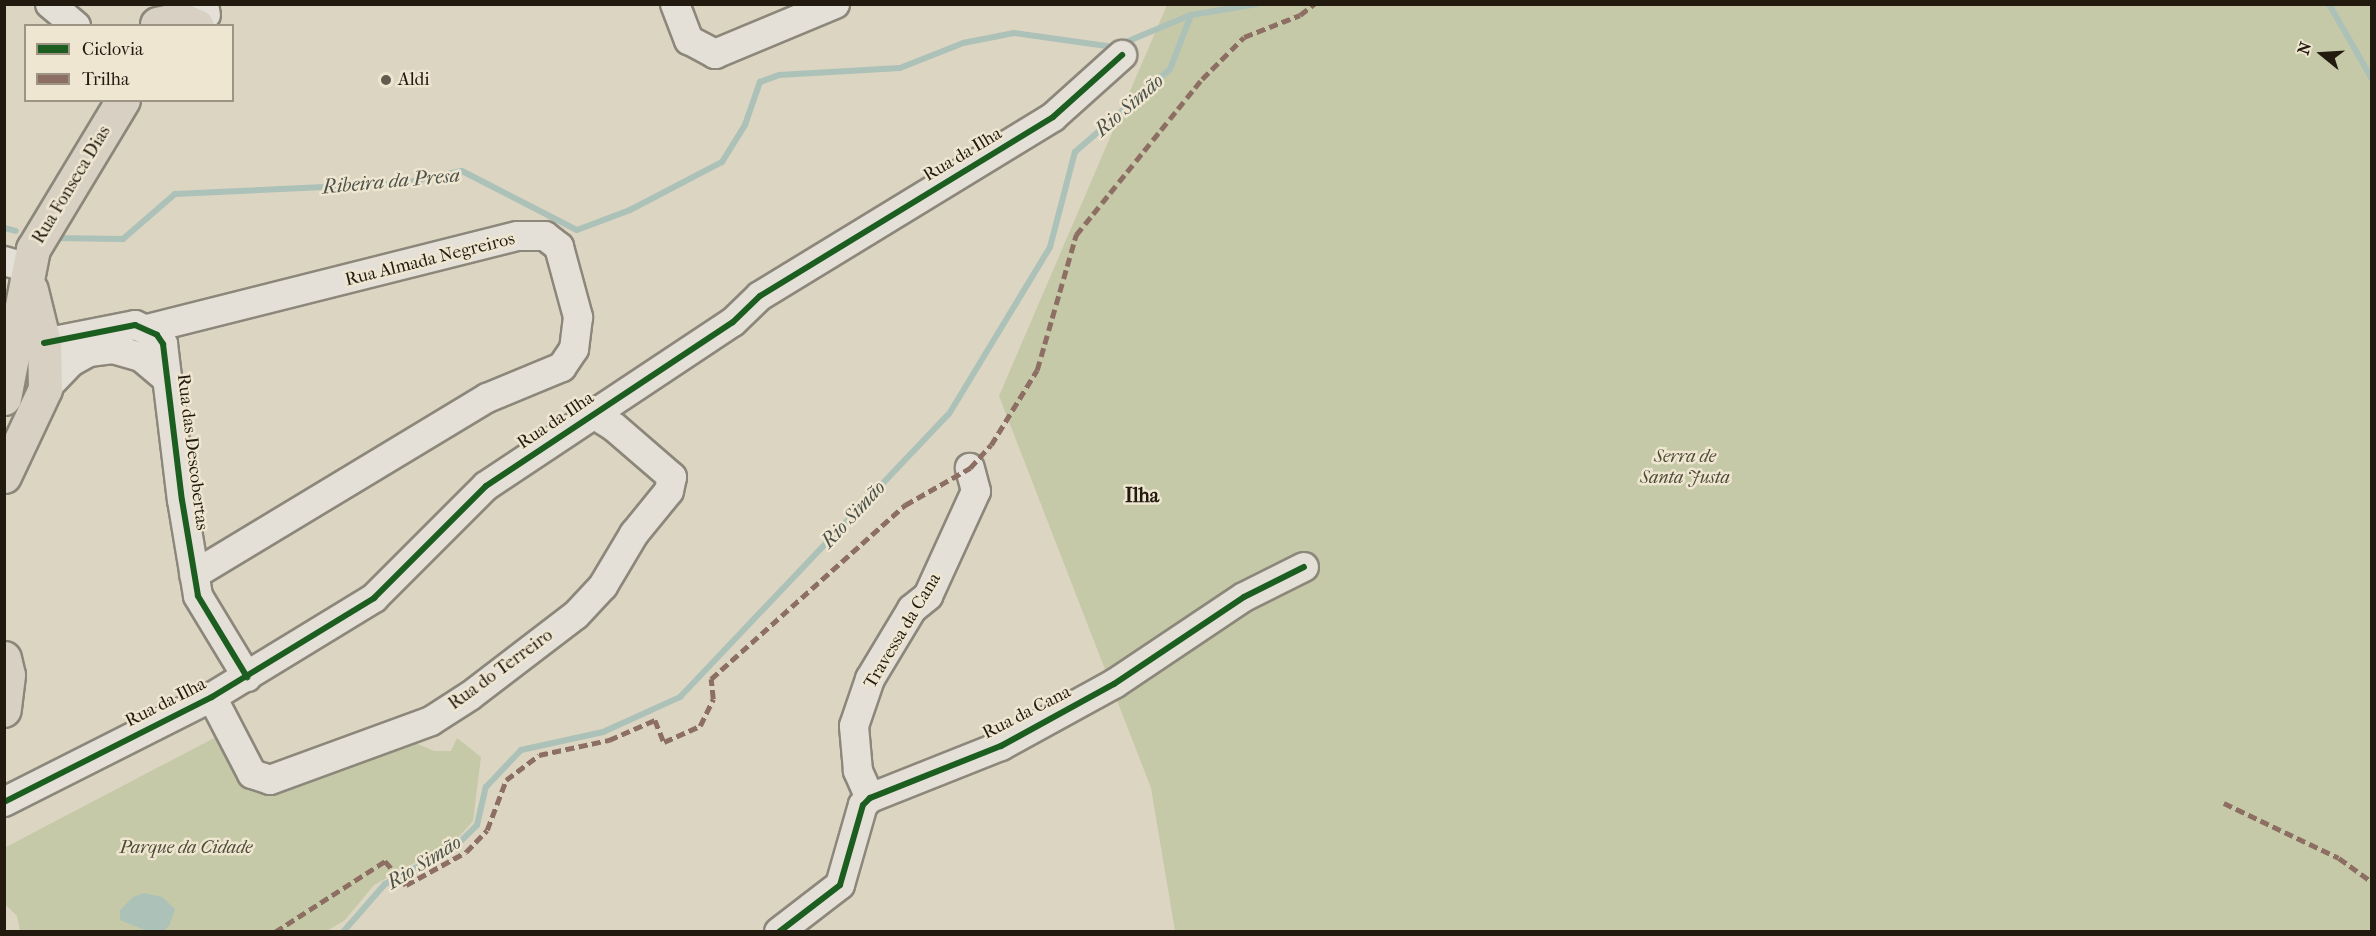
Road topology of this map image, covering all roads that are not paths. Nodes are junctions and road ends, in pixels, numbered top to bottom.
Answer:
1 (50, 4) edge
2 (675, 4) edge
3 (835, 4) edge
4 (204, 15) edge
5 (161, 18) edge
6 (74, 24) edge
7 (1122, 55) dead end
8 (121, 104) edge
9 (16, 264) edge
10 (147, 329) junction
11 (44, 343) junction
12 (168, 380) junction
13 (45, 388) junction
14 (4, 400) edge
15 (593, 414) junction
16 (970, 468) dead end
17 (4, 476) edge
18 (1304, 567) dead end
19 (194, 575) junction
20 (4, 658) edge
21 (247, 677) junction
22 (212, 697) junction
23 (4, 710) edge
24 (870, 798) junction
25 (4, 802) edge
26 (779, 932) edge

1 - 6 street
2 - 3 street
4 - 5 main road
7 - 15 street, Rua da Ilha
8 - 9 main road, Rua Fonseca Dias
9 - 11 main road
9 - 14 main road, Rua Fonseca Dias
10 - 11 street
10 - 12 street, Rua das Descobertas
10 - 19 street, Rua Almada Negreiros
11 - 13 main road
11 - 14 main road
12 - 13 street, Rua das Descobertas
12 - 19 street, Rua das Descobertas
13 - 17 main road
15 - 21 street, Rua da Ilha
15 - 22 street, Rua do Terreiro
16 - 24 street, Travessa da Cana
18 - 24 street, Rua da Cana
19 - 21 street, Rua das Descobertas
20 - 23 main road
21 - 22 street, Rua da Ilha
22 - 25 street, Rua da Ilha
24 - 26 street

